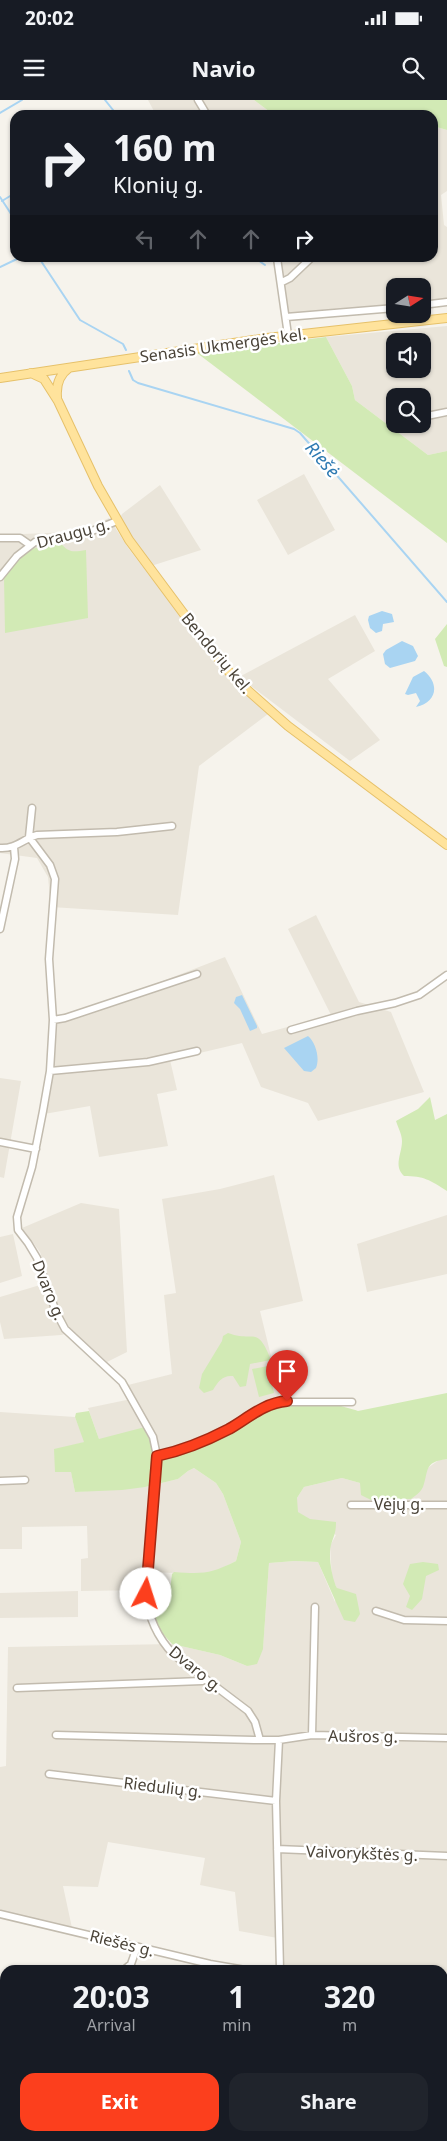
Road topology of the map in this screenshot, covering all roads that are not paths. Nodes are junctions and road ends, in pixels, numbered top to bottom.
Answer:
1 (279, 262) edge
2 (306, 262) edge
3 (282, 282) junction
4 (447, 302) edge
5 (431, 304) edge
6 (386, 309) edge
7 (286, 317) junction
8 (447, 318) edge
9 (288, 335) junction
10 (70, 367) junction
11 (53, 370) junction
12 (31, 373) junction
13 (0, 378) edge
14 (58, 381) junction
15 (47, 383) junction
16 (58, 401) junction
17 (447, 412) edge
18 (431, 415) edge
19 (117, 521) junction
20 (0, 538) edge
21 (30, 545) junction
22 (0, 576) edge
23 (32, 808) dead end
24 (172, 826) dead end
25 (29, 837) junction
26 (447, 845) edge
27 (14, 847) junction
28 (0, 848) edge
29 (0, 928) edge
30 (197, 974) dead end
31 (447, 975) edge
32 (53, 1020) junction
33 (291, 1030) dead end
34 (197, 1051) dead end
35 (50, 1071) junction
36 (0, 1142) edge
37 (36, 1148) junction
38 (352, 1402) dead end
39 (157, 1456) junction
40 (25, 1480) dead end
41 (0, 1481) edge
42 (351, 1505) dead end
43 (447, 1505) edge
44 (315, 1607) dead end
45 (376, 1611) dead end
46 (447, 1621) edge
47 (206, 1679) junction
48 (17, 1688) dead end
49 (56, 1735) dead end
50 (312, 1735) junction
51 (447, 1738) edge
52 (260, 1740) junction
53 (279, 1740) junction
54 (49, 1774) dead end
55 (276, 1801) junction
56 (277, 1849) junction
57 (447, 1856) edge
58 (0, 1914) edge
59 (138, 1947) junction
60 (130, 1965) edge
61 (216, 1965) edge
62 (280, 1965) edge

1 - 3 street
2 - 3 street
3 - 7 street
4 - 5 street
6 - 7 street
7 - 9 street
8 - 9 main road, Senasis Ukmergės kel.
9 - 10 main road, Senasis Ukmergės kel.
10 - 11 main road, Senasis Ukmergės kel.
10 - 14 main road
11 - 12 main road, Senasis Ukmergės kel.
11 - 14 main road
11 - 15 main road
12 - 13 main road, Senasis Ukmergės kel.
12 - 15 main road
14 - 16 main road
15 - 16 main road, Bendorių kel.
16 - 19 main road, Bendorių kel.
17 - 18 street
19 - 21 street, Draugų g.
19 - 26 main road, Bendorių kel.
20 - 21 street, Draugų g.
21 - 22 street
23 - 25 street
24 - 25 street
25 - 27 street
25 - 32 street, Dvaro g.
27 - 28 street
27 - 29 street
30 - 32 street
31 - 33 street
32 - 35 street, Dvaro g.
34 - 35 street
35 - 37 street, Dvaro g.
36 - 37 street
37 - 39 street, Dvaro g.
38 - 39 street
39 - 47 street, Dvaro g.
40 - 41 street
42 - 43 street, Vėjų g.
44 - 50 street
45 - 46 street
47 - 48 street
47 - 52 street, Dvaro g.
49 - 52 street, Aušros g.
50 - 51 street, Aušros g.
50 - 53 street, Aušros g.
52 - 53 street, Aušros g.
53 - 55 street
54 - 55 street, Riedulių g.
55 - 56 street
56 - 57 street, Vaivorykštės g.
56 - 62 street
58 - 59 street, Riešės g.
59 - 60 street
59 - 61 street, Riešės g.

